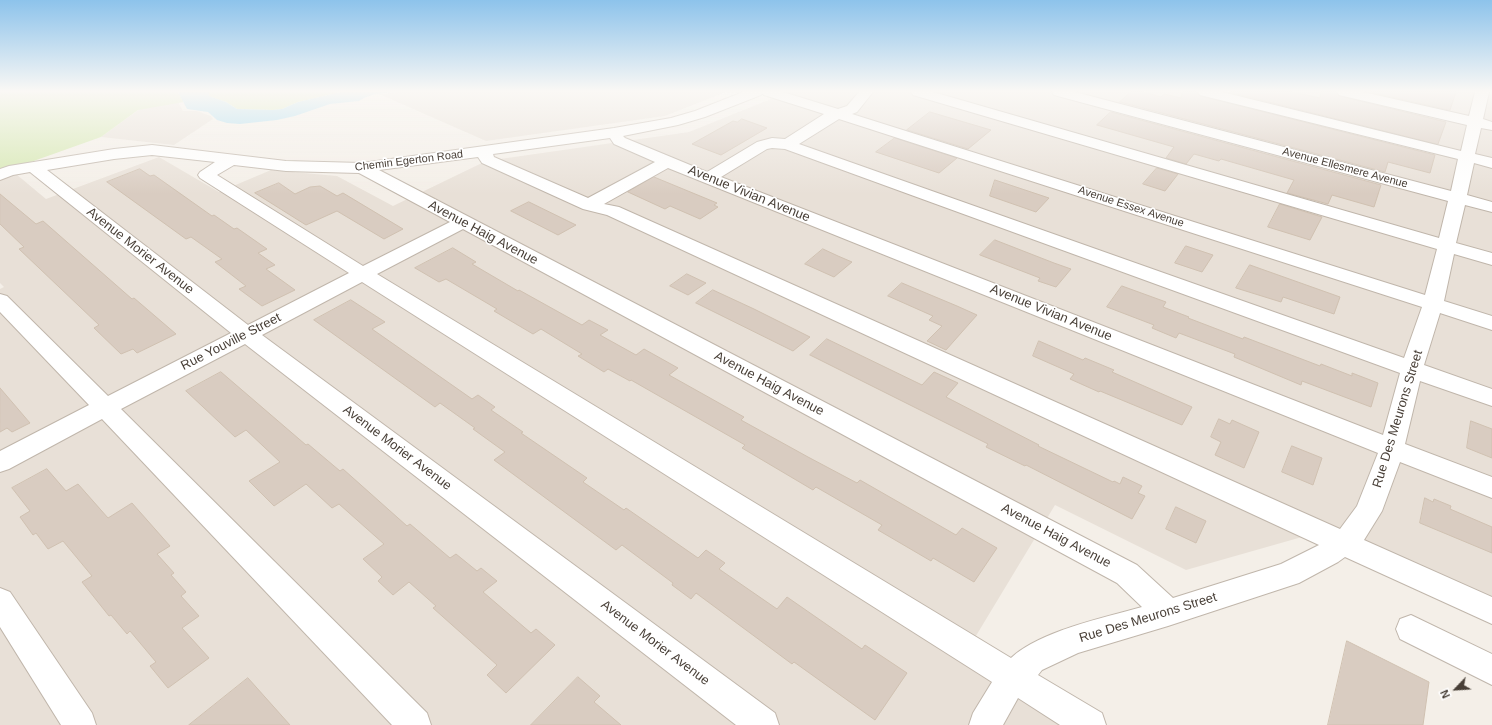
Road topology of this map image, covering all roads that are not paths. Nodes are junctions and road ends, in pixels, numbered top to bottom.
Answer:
1 (649, 126) edge
2 (816, 126) edge
3 (877, 126) edge
4 (1034, 126) edge
5 (1187, 126) edge
6 (1344, 126) edge
7 (1482, 126) edge
8 (614, 133) junction
9 (786, 145) junction
10 (484, 152) junction
11 (1467, 156) junction
12 (230, 160) junction
13 (667, 162) junction
14 (1492, 163) edge
15 (33, 167) junction
16 (362, 168) junction
17 (0, 175) edge
18 (708, 178) junction
19 (1458, 198) junction
20 (589, 205) junction
21 (1492, 207) edge
22 (463, 222) junction
23 (1447, 246) junction
24 (1492, 259) edge
25 (362, 274) junction
26 (0, 300) edge
27 (1433, 304) junction
28 (1492, 323) edge
29 (246, 334) junction
30 (1412, 369) junction
31 (1492, 398) edge
32 (104, 408) junction
33 (1392, 448) junction
34 (0, 462) edge
35 (1492, 488) edge
36 (1343, 542) junction
37 (0, 601) edge
38 (1492, 611) edge
39 (1168, 613) junction
40 (1411, 629) dead end
41 (1492, 670) edge
42 (1013, 677) junction
43 (80, 725) edge
44 (415, 725) edge
45 (763, 725) edge
46 (985, 725) edge
47 (1090, 725) edge

1 - 8 street, Chemin Egerton Road
2 - 9 street
3 - 27 street, Avenue Essex Avenue
4 - 23 street
5 - 19 street, Avenue Ellesmere Avenue
6 - 11 street
7 - 11 street, Rue Des Meurons Street
8 - 10 street, Chemin Egerton Road
8 - 13 street, Avenue Vivian Avenue
9 - 18 street
9 - 30 street
10 - 16 street, Chemin Egerton Road
10 - 20 street
11 - 14 street
11 - 19 street, Rue Des Meurons Street
12 - 15 street, Chemin Egerton Road
12 - 16 street, Chemin Egerton Road
12 - 25 street
13 - 18 street, Avenue Vivian Avenue
13 - 20 street
15 - 17 street, Chemin Egerton Road
15 - 29 street, Avenue Morier Avenue
16 - 22 street, Avenue Haig Avenue
18 - 33 street, Avenue Vivian Avenue
19 - 21 street, Avenue Ellesmere Avenue
19 - 23 street, Rue Des Meurons Street
20 - 36 street
22 - 25 street, Rue Youville Street
22 - 39 street, Avenue Haig Avenue
23 - 24 street
23 - 27 street, Rue Des Meurons Street
25 - 29 street, Rue Youville Street
25 - 42 street
26 - 32 street
27 - 28 street, Avenue Essex Avenue
27 - 30 street, Rue Des Meurons Street
29 - 32 street, Rue Youville Street
29 - 45 street, Avenue Morier Avenue
30 - 31 street
30 - 33 street, Rue Des Meurons Street
32 - 34 street, Rue Youville Street
32 - 44 street
33 - 35 street, Avenue Vivian Avenue
33 - 36 street, Rue Des Meurons Street
36 - 38 street
36 - 39 street, Rue Des Meurons Street
37 - 43 street
39 - 42 street, Rue Des Meurons Street
40 - 41 street
42 - 46 street, Rue Des Meurons Street
42 - 47 street

